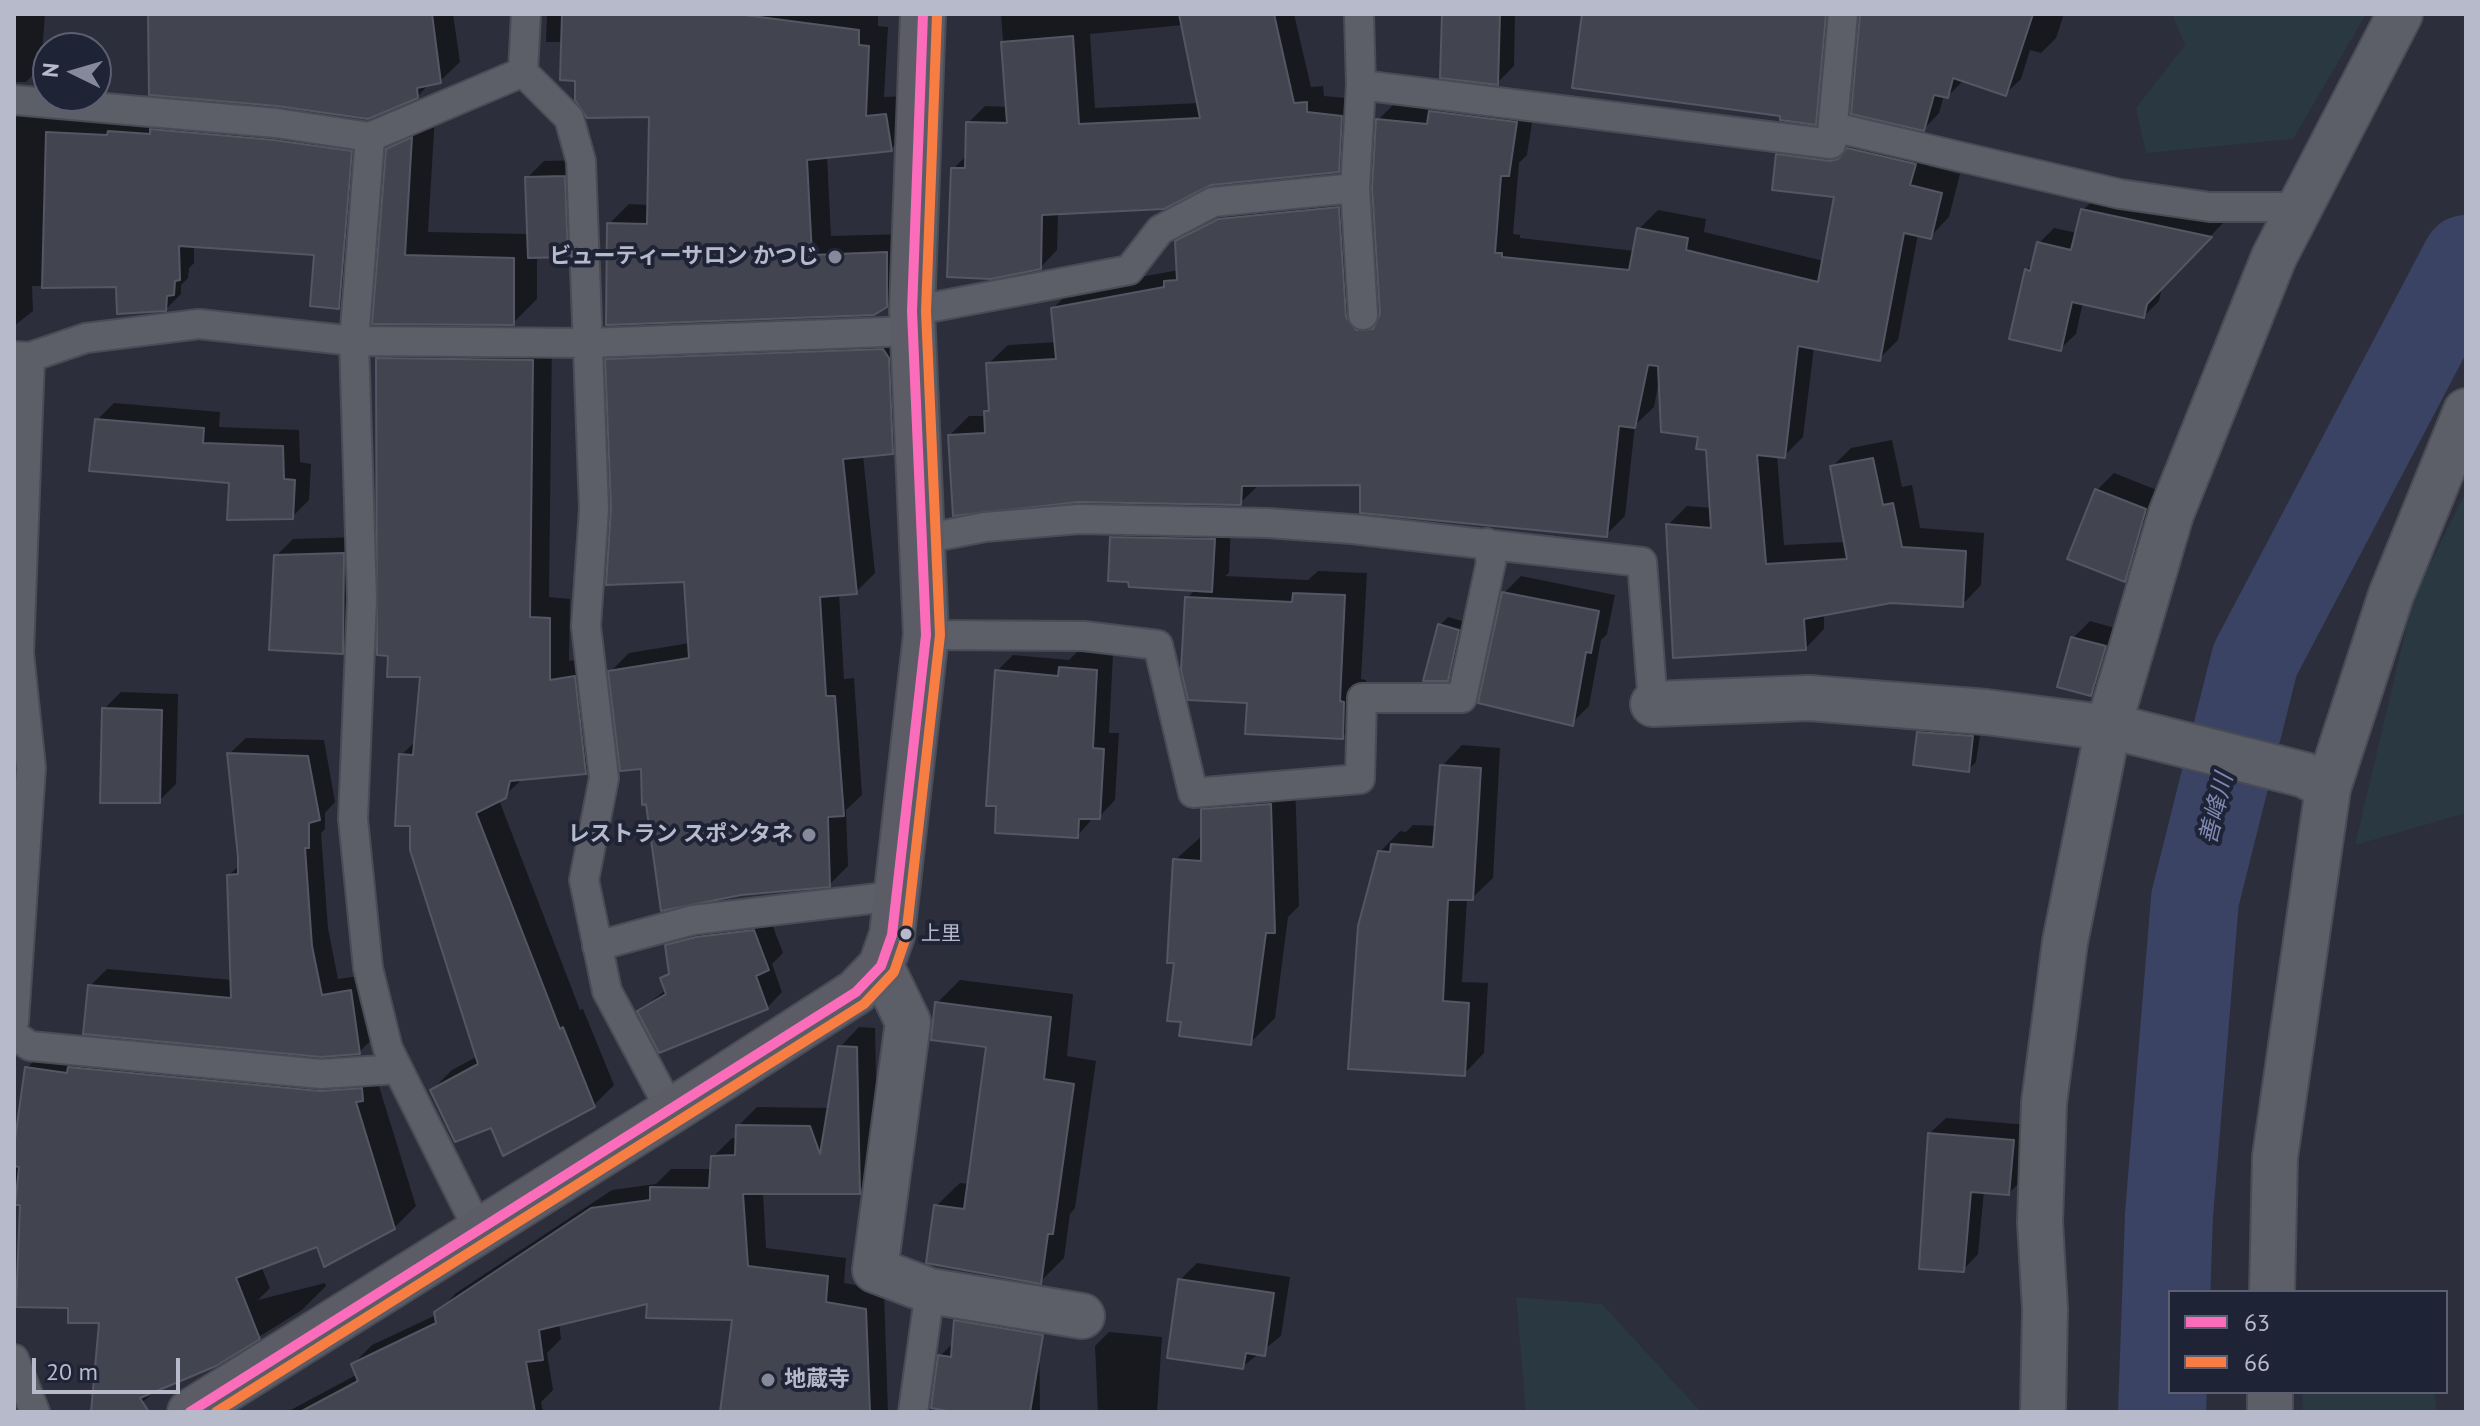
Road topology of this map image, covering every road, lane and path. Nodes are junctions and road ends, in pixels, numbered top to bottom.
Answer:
1 (526, 14) edge
2 (923, 14) edge
3 (1359, 14) edge
4 (1843, 14) edge
5 (2400, 14) edge
6 (523, 72) junction
7 (1361, 85) junction
8 (14, 100) edge
9 (1833, 127) junction
10 (370, 137) junction
11 (1355, 188) junction
12 (2301, 207) junction
13 (1363, 315) dead end
14 (912, 321) junction
15 (354, 341) junction
16 (588, 343) junction
17 (22, 357) edge
18 (2466, 411) edge
19 (923, 539) junction
20 (1487, 543) junction
21 (926, 635) junction
22 (1653, 704) joint
23 (2117, 729) junction
24 (2317, 782) junction
25 (895, 896) junction
26 (597, 946) junction
27 (16, 947) edge
28 (881, 966) junction
29 (14, 1021) edge
30 (14, 1035) edge
31 (398, 1069) junction
32 (671, 1111) junction
33 (479, 1231) junction
34 (2272, 1290) edge
35 (930, 1291) junction
36 (1082, 1316) dead end
37 (14, 1359) edge
38 (35, 1412) edge
39 (190, 1412) edge
40 (913, 1412) edge
41 (2043, 1412) edge

1 - 6 lane
2 - 14 main road
3 - 7 lane
4 - 9 lane
5 - 12 street
6 - 10 lane
6 - 16 lane
7 - 9 lane
7 - 11 lane
8 - 10 lane
9 - 12 lane
10 - 15 lane
11 - 13 lane
11 - 14 lane
12 - 23 street
14 - 16 lane
14 - 19 main road
15 - 16 lane
15 - 17 lane
15 - 31 lane
16 - 26 lane
17 - 27 lane
18 - 24 street
19 - 20 lane
19 - 21 main road
20 - 21 lane
20 - 22 lane
21 - 25 main road
22 - 23 street
23 - 24 street
23 - 41 street
24 - 34 street
25 - 26 lane
25 - 28 main road
26 - 32 lane
27 - 29 lane
28 - 32 main road
28 - 35 street
30 - 31 lane
31 - 33 lane
32 - 33 main road
33 - 39 main road
35 - 36 street
35 - 40 lane
37 - 38 lane

